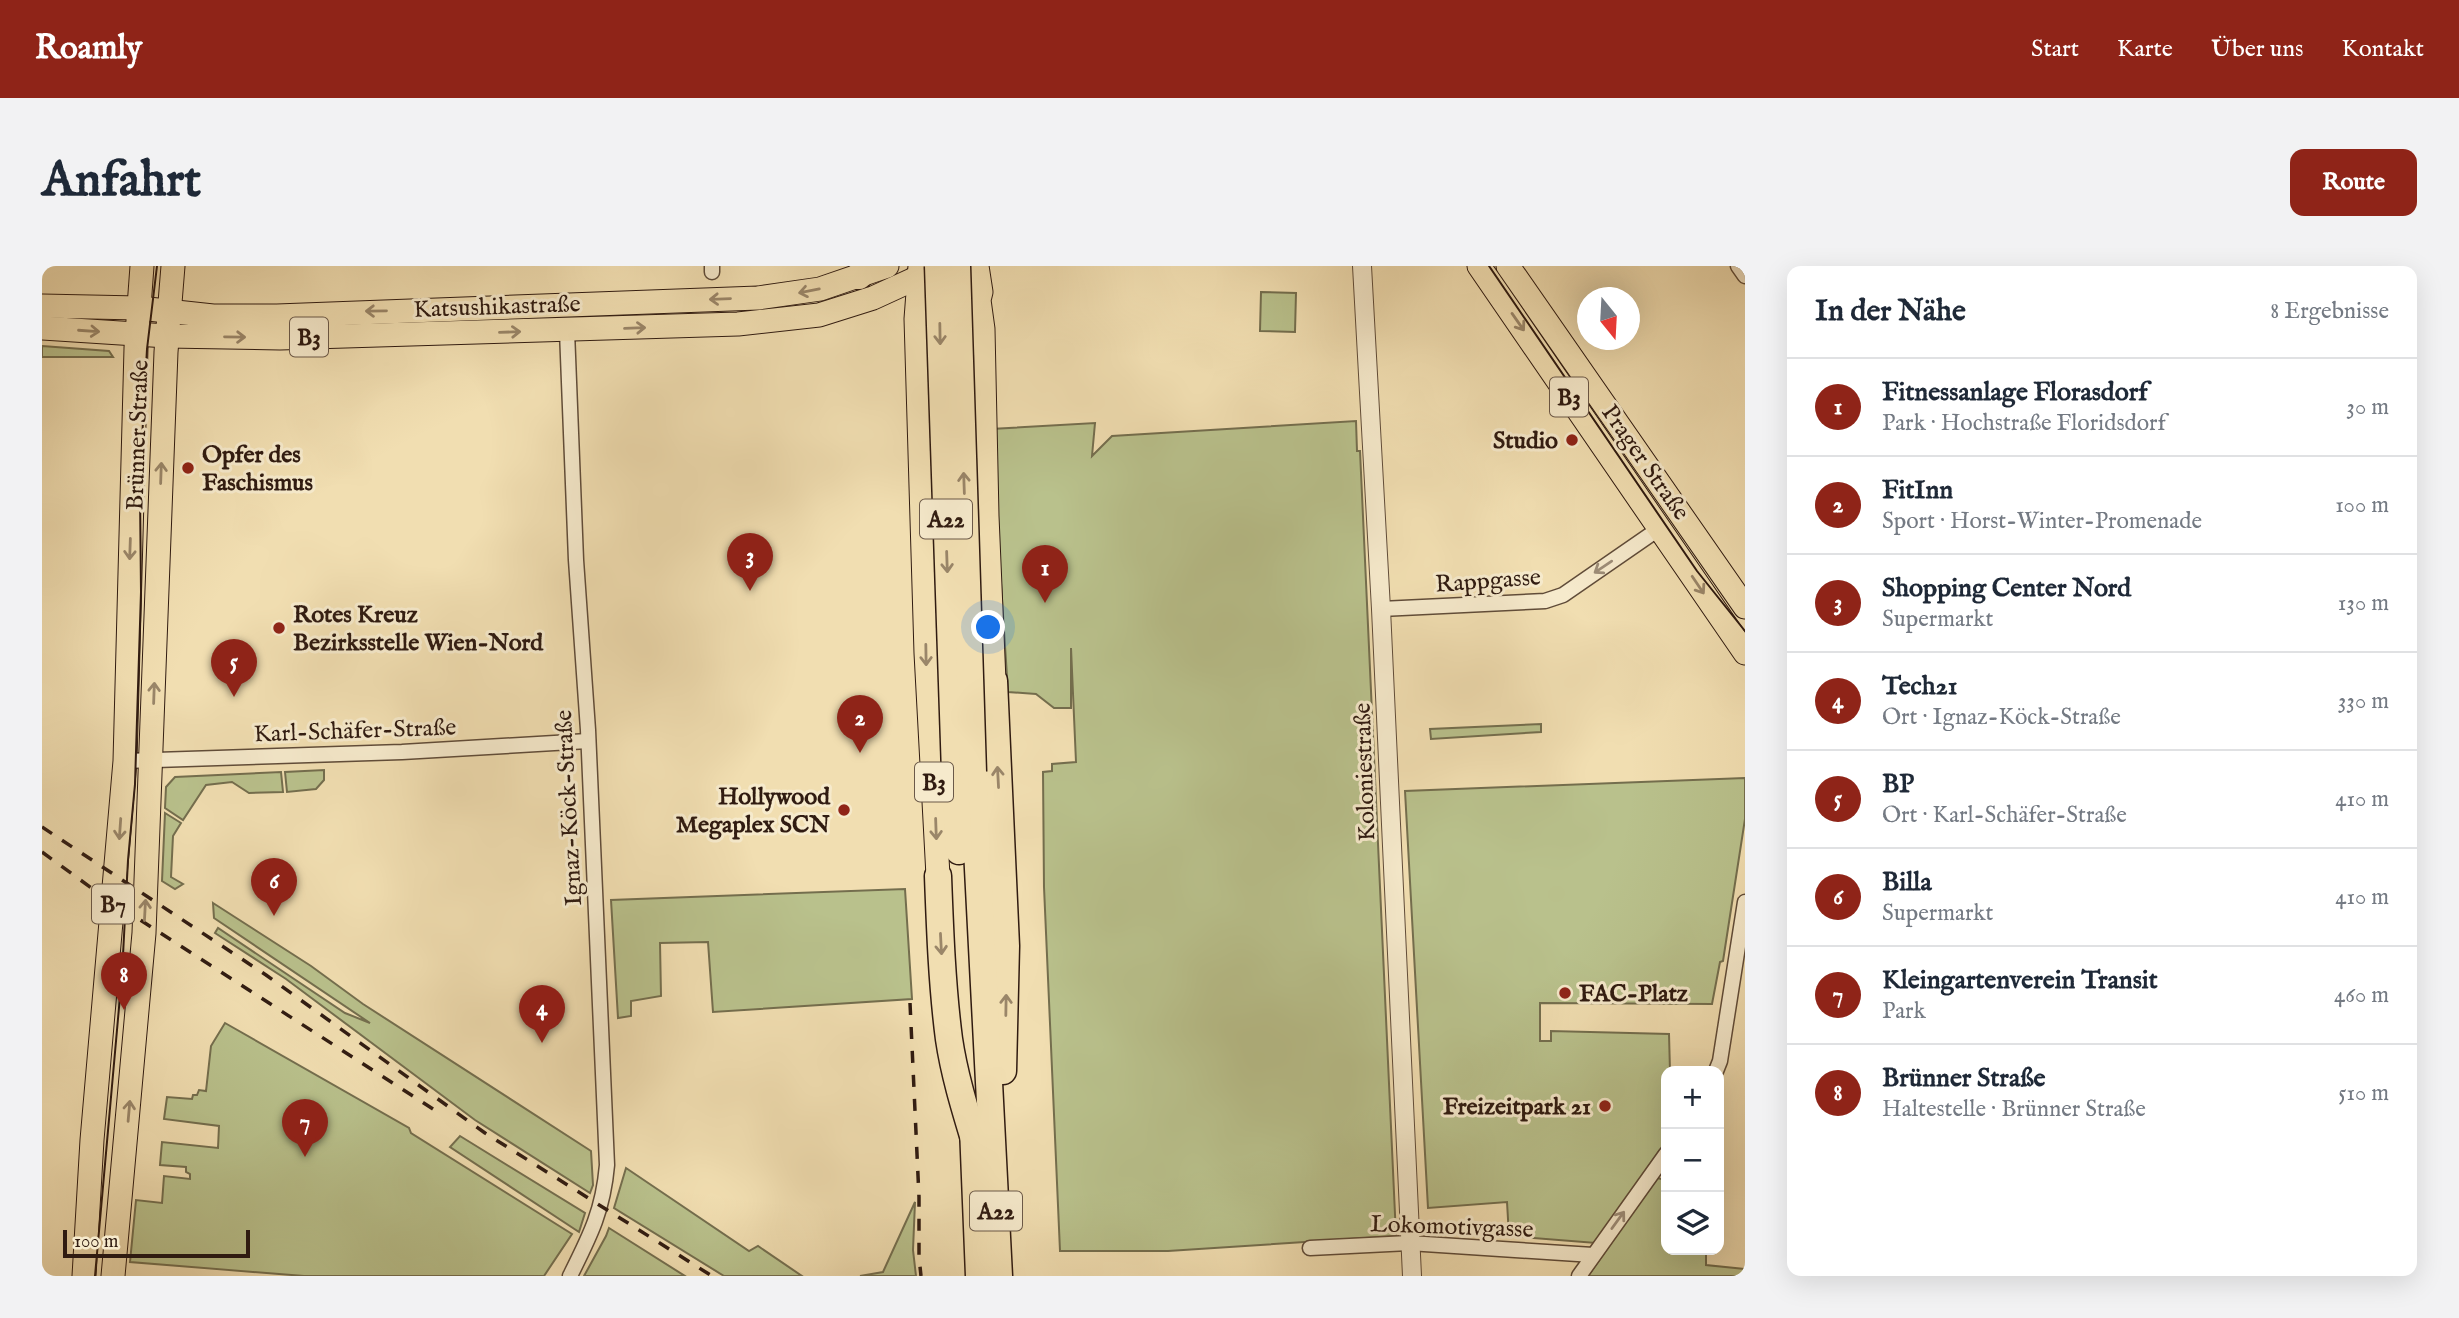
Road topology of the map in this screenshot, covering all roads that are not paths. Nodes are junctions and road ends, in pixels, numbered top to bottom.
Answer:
1 (142, 266) edge
2 (173, 266) edge
3 (887, 266) edge
4 (944, 266) edge
5 (957, 266) edge
6 (976, 266) edge
7 (1362, 266) edge
8 (1479, 266) edge
9 (1508, 266) edge
10 (1738, 266) edge
11 (926, 269) edge
12 (863, 271) edge
13 (1745, 276) edge
14 (873, 298) junction
15 (979, 300) junction
16 (42, 306) edge
17 (567, 306) junction
18 (139, 308) junction
19 (170, 313) junction
20 (916, 318) junction
21 (42, 327) edge
22 (567, 331) junction
23 (137, 334) junction
24 (167, 336) junction
25 (1683, 519) junction
26 (1660, 528) junction
27 (1745, 607) edge
28 (1381, 609) junction
29 (1745, 653) edge
30 (994, 681) junction
31 (927, 688) junction
32 (588, 741) junction
33 (125, 761) junction
34 (152, 761) junction
35 (964, 772) junction
36 (938, 876) joint
37 (1745, 902) edge
38 (1718, 1066) edge
39 (983, 1142) junction
40 (1661, 1161) edge
41 (1409, 1244) junction
42 (1310, 1248) dead end
43 (1593, 1255) junction
44 (84, 1276) edge
45 (113, 1276) edge
46 (570, 1276) edge
47 (979, 1276) edge
48 (999, 1276) edge
49 (1412, 1276) edge
50 (1578, 1276) edge

1 - 18 main road, Brünner Straße / B7
2 - 19 main road, Brünner Straße / B7
3 - 12 main road, Katsushikastraße / B3
4 - 11 main road, Katsushikastraße / B3
5 - 15 main road
35 -> 5 highway, A22, bridge
6 - 15 main road
7 - 28 street, Koloniestraße
8 -> 26 main road, Prager Straße / B3
9 - 25 main road, Prager Straße / B3
10 - 13 street
11 - 14 main road, Katsushikastraße / B3
11 - 20 main road
11 -> 35 highway, A22, bridge
12 -> 17 main road, Katsushikastraße / B3
14 - 20 main road
22 -> 14 main road, Katsushikastraße / B3
15 - 30 main road
16 - 18 main road, Katsushikastraße / B3
17 -> 19 main road, Katsushikastraße / B3
17 - 22 main road
18 - 19 main road, Katsushikastraße / B3
18 - 23 main road, Brünner Straße / B7
19 - 24 main road, Brünner Straße / B7
20 -> 31 main road, B3
21 -> 23 main road, Katsushikastraße / B3
24 -> 22 main road, Katsushikastraße / B3
22 - 32 street, Ignaz-Köck-Straße
23 - 24 main road, Katsushikastraße / B3
23 -> 33 main road, Brünner Straße / B7
34 -> 24 main road, Brünner Straße / B7
25 - 26 main road
25 - 27 main road, Prager Straße / B3
26 -> 28 street, Rappgasse
26 -> 29 main road, Prager Straße / B3
28 - 41 street, Koloniestraße
30 - 31 street
39 -> 30 highway
31 -> 36 main road, B3
32 - 34 street, Karl-Schäfer-Straße
32 - 46 street, Ignaz-Köck-Straße
33 - 34 street, Karl-Schäfer-Straße
33 -> 44 main road, Brünner Straße / B7
45 -> 34 main road, Brünner Straße / B7
35 - 39 highway, A22
36 -> 39 highway
37 - 38 street
39 - 47 highway, A22
39 - 48 highway, A22
43 -> 40 street
41 - 42 street, Lokomotivgasse
41 - 43 street, Lokomotivgasse
41 - 49 street, Koloniestraße
43 - 50 street

